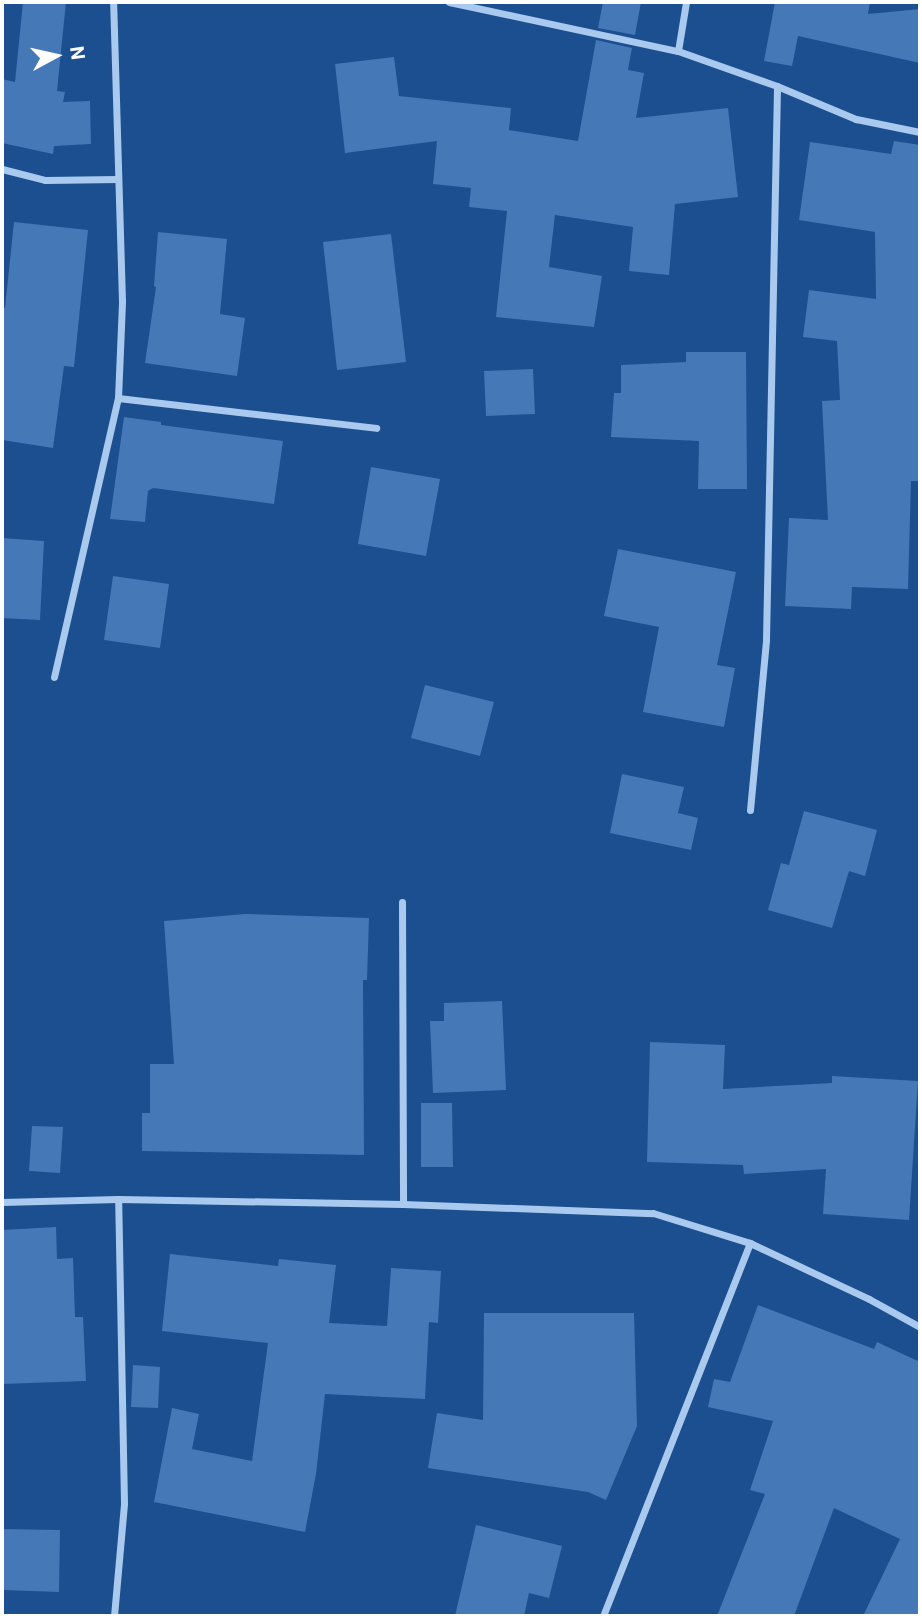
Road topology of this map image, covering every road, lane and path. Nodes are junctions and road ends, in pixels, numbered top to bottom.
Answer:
1 (113, 2) edge
2 (449, 2) edge
3 (686, 2) edge
4 (678, 51) junction
5 (777, 86) junction
6 (920, 132) edge
7 (2, 169) edge
8 (118, 179) junction
9 (118, 398) junction
10 (376, 428) dead end
11 (54, 677) dead end
12 (750, 810) dead end
13 (401, 902) dead end
14 (118, 1199) junction
15 (2, 1202) edge
16 (403, 1204) junction
17 (750, 1243) junction
18 (920, 1327) edge
19 (114, 1616) edge
20 (603, 1616) edge

1 - 8 street
2 - 4 street
3 - 4 street
4 - 5 street
5 - 6 street
5 - 12 street
7 - 8 street
8 - 9 street
9 - 10 street
9 - 11 street
13 - 16 street
14 - 15 street
14 - 16 street
14 - 19 street
16 - 17 street
17 - 18 street
17 - 20 street

